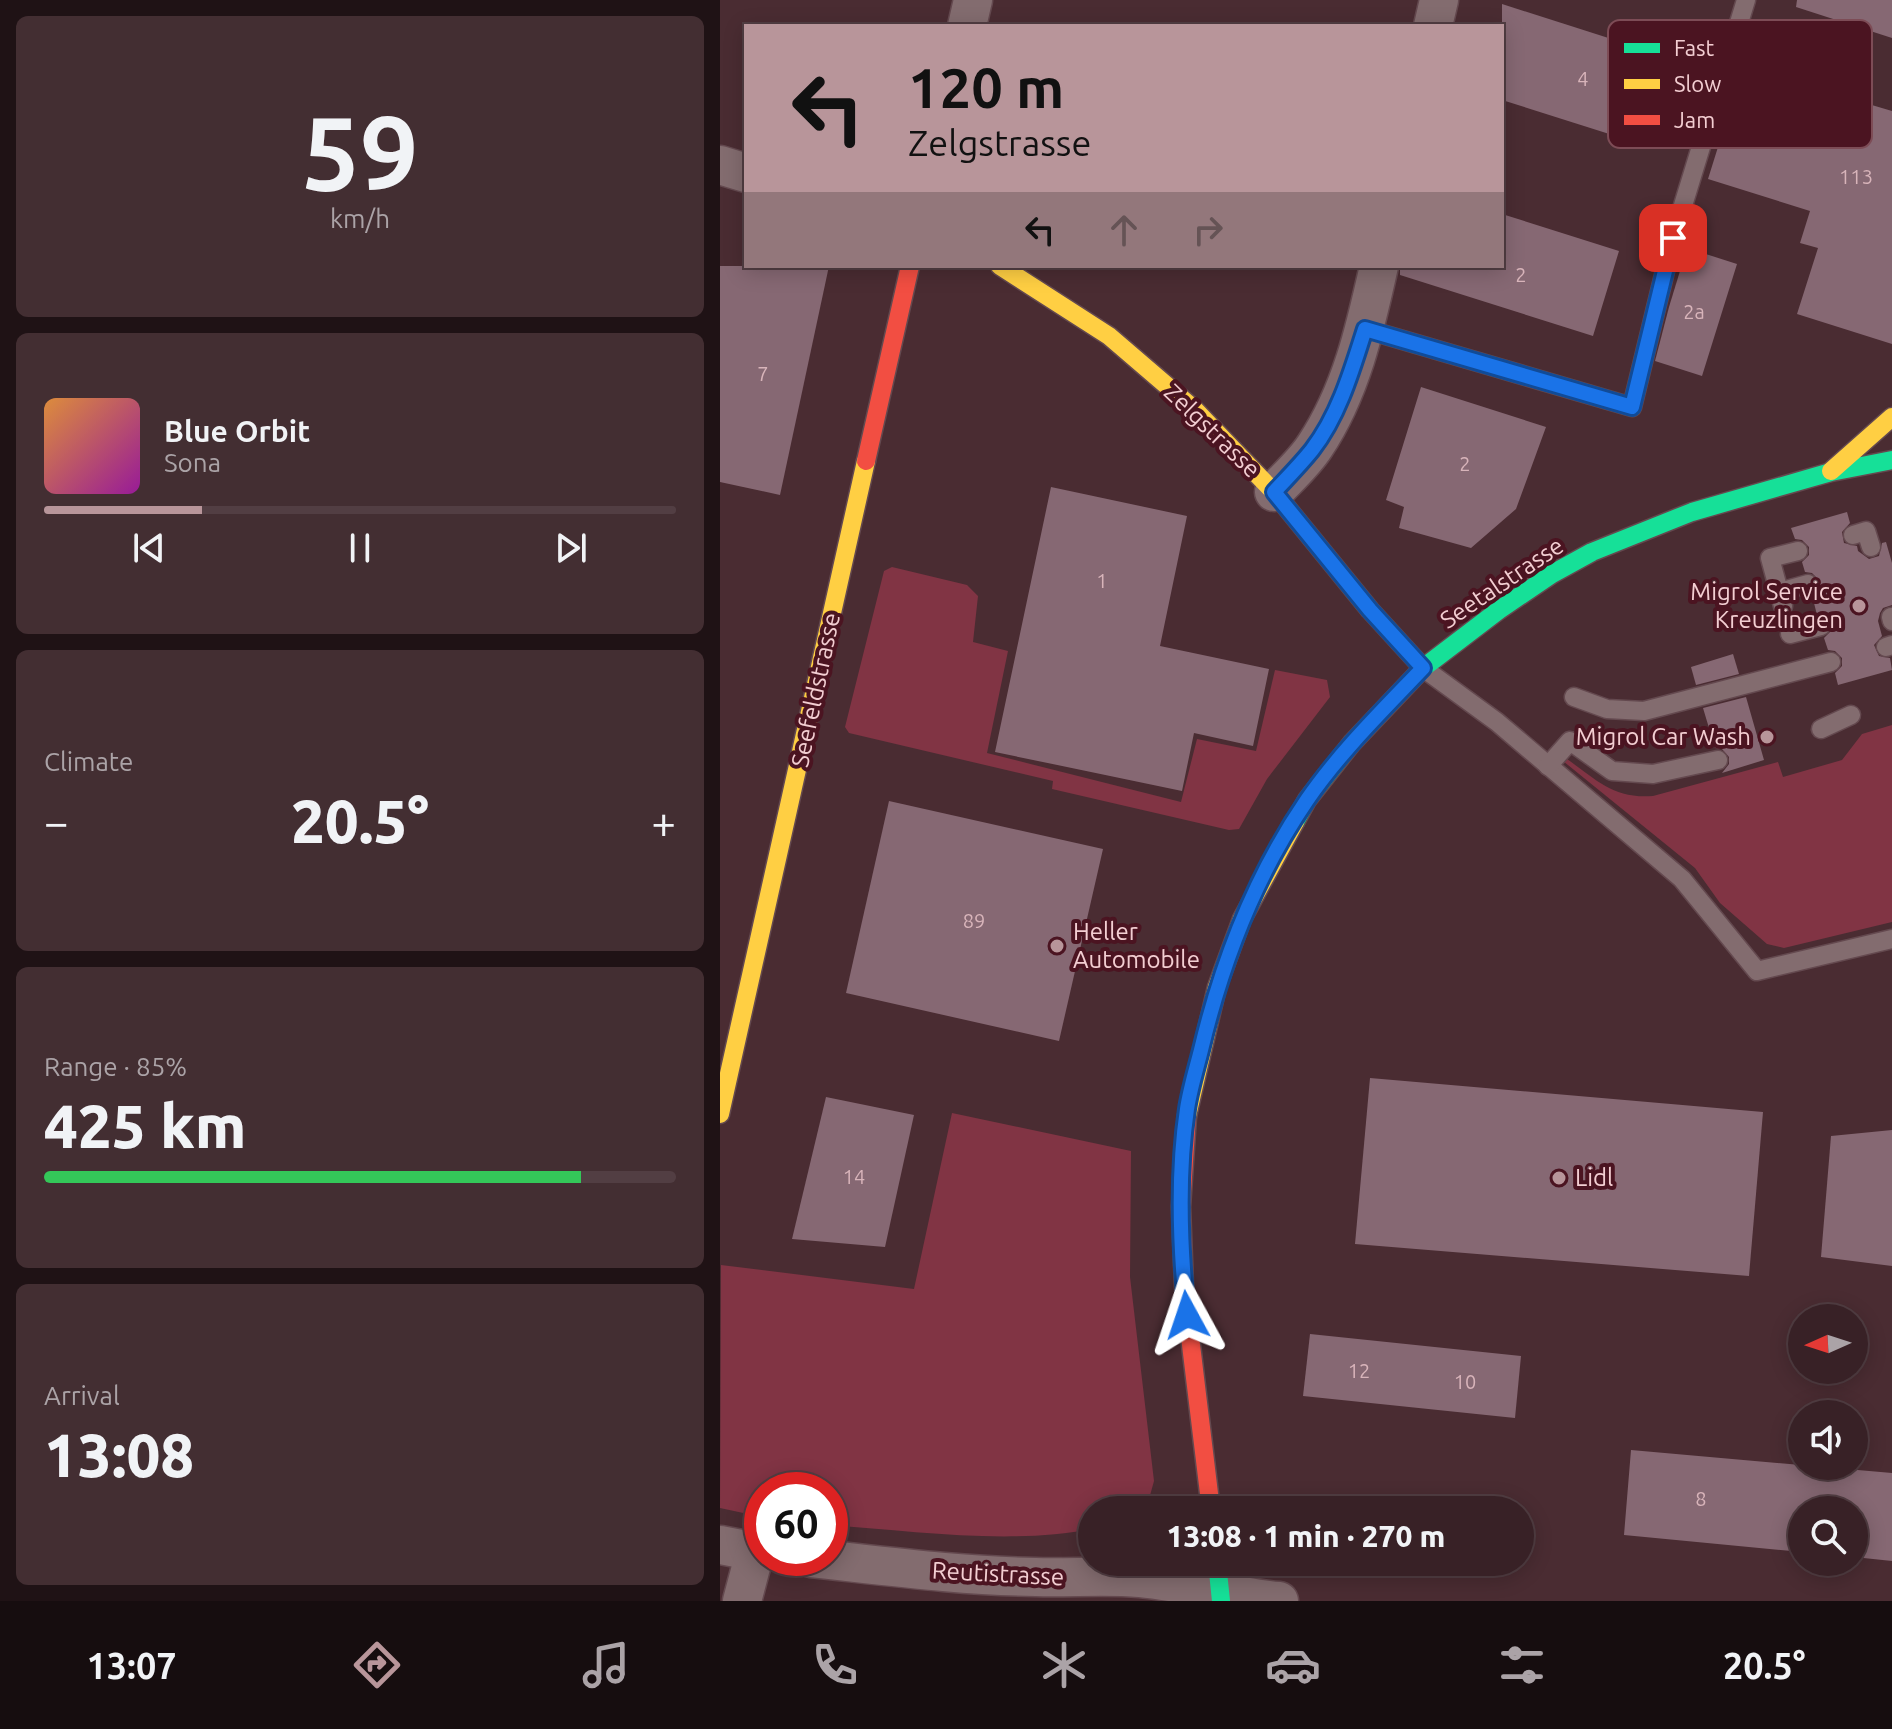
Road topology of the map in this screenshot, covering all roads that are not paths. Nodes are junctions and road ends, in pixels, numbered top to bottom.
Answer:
1 (973, 0) edge
2 (1439, 0) edge
3 (1746, 0) edge
4 (1740, 20) edge
5 (967, 24) edge
6 (1433, 24) edge
7 (1701, 148) edge
8 (720, 165) edge
9 (744, 172) edge
10 (910, 268) edge
11 (1003, 268) edge
12 (1379, 268) edge
13 (1365, 329) junction
14 (1892, 417) edge
15 (1890, 459) edge
16 (1831, 472) junction
17 (1274, 492) junction
18 (1853, 535) dead end
19 (1871, 547) dead end
20 (1798, 551) dead end
21 (1808, 584) dead end
22 (1821, 626) dead end
23 (1790, 634) dead end
24 (1831, 662) dead end
25 (1423, 668) junction
26 (1574, 697) dead end
27 (1851, 715) dead end
28 (1821, 729) dead end
29 (1718, 760) dead end
30 (1548, 766) junction
31 (1892, 939) edge
32 (730, 1022) edge
33 (720, 1114) edge
34 (1209, 1496) edge
35 (848, 1562) edge
36 (744, 1576) edge
37 (1219, 1585) edge
38 (742, 1601) edge
39 (1279, 1601) edge

1 - 5 street
2 - 6 street
3 - 4 lane
7 - 13 lane
8 - 9 street
10 - 32 main road, Seefeldstrasse
11 - 17 main road, Zelgstrasse
12 - 13 street
13 - 17 street
14 - 16 main road
15 - 16 main road, Seetalstrasse
16 - 25 main road, Seetalstrasse
17 - 25 main road, Zelgstrasse
18 - 19 lane
20 - 21 lane
22 - 23 lane
24 - 26 lane
25 - 30 lane
25 - 34 main road, Seetalstrasse
27 - 28 lane
29 - 30 lane
30 - 31 lane
32 - 33 main road, Seefeldstrasse
35 - 37 street, Reutistrasse
36 - 38 street
37 - 39 street, Reutistrasse

